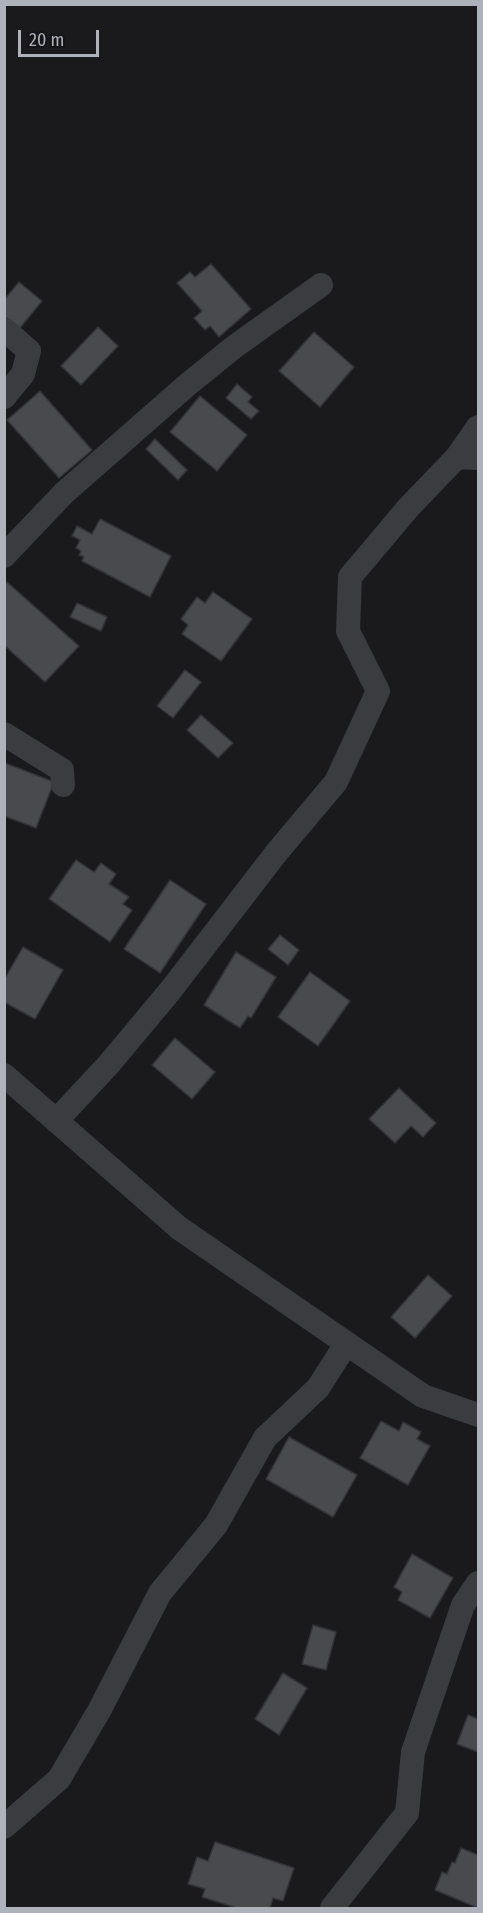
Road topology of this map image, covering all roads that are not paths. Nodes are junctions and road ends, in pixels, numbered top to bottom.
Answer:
1 (321, 285) dead end
2 (4, 328) edge
3 (4, 397) edge
4 (478, 427) edge
5 (468, 457) edge
6 (4, 556) edge
7 (4, 734) edge
8 (63, 785) dead end
9 (4, 1075) edge
10 (56, 1121) junction
11 (346, 1344) junction
12 (478, 1415) edge
13 (478, 1583) edge
14 (4, 1827) edge
15 (332, 1908) edge

1 - 6 street
2 - 3 street
4 - 5 street
5 - 10 street
7 - 8 street
9 - 10 street
10 - 11 street
11 - 12 street
11 - 14 street
13 - 15 street

